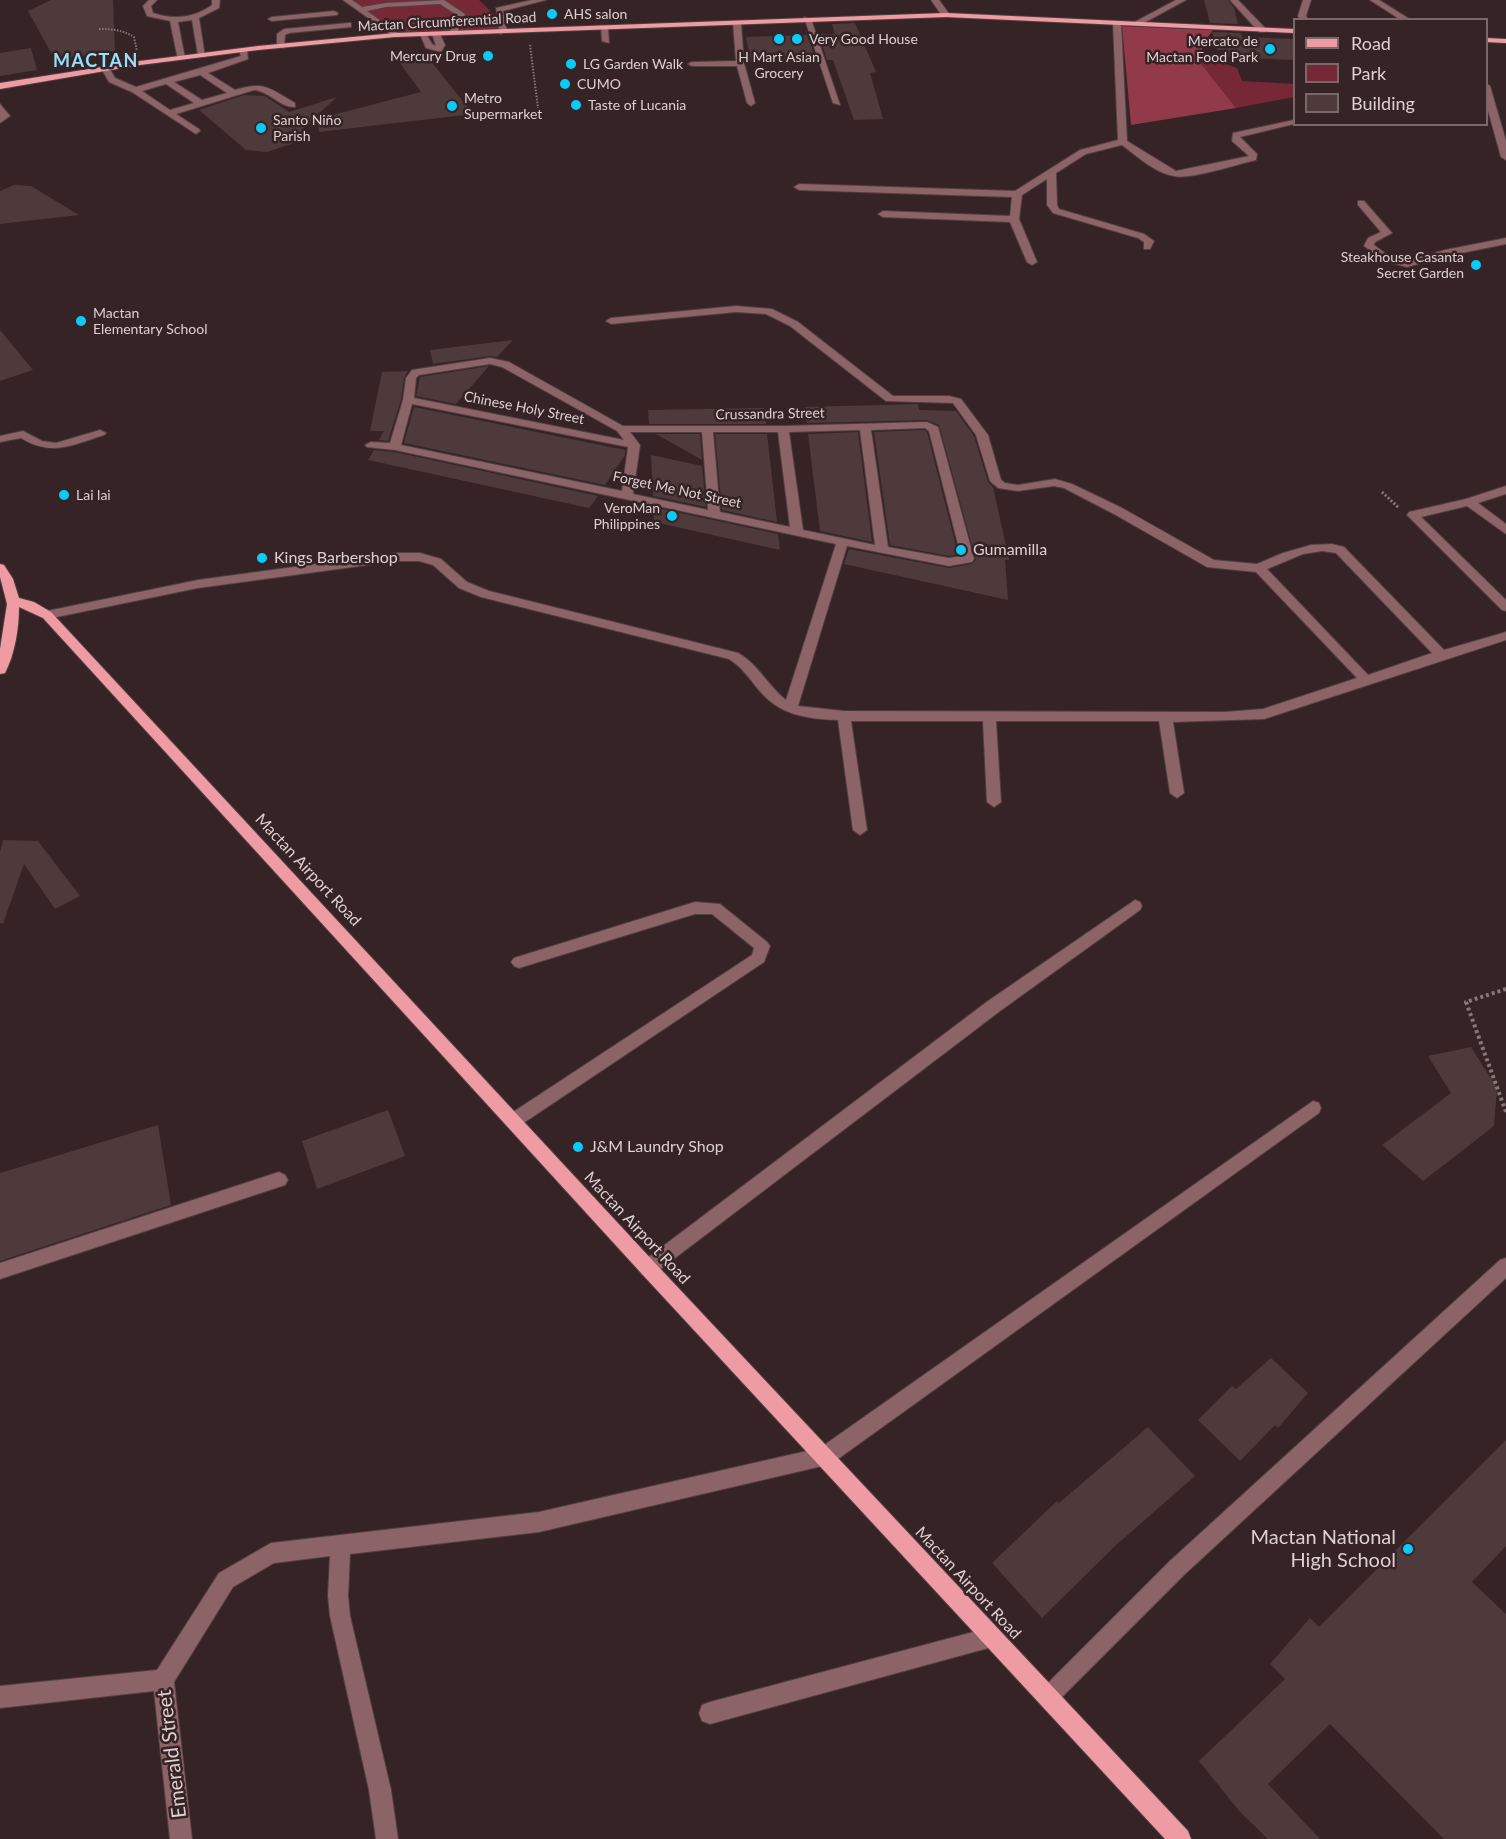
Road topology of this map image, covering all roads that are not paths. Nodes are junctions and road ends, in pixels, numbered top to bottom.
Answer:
1 (153, 0) edge
2 (216, 0) edge
3 (347, 0) edge
4 (542, 0) edge
5 (935, 0) edge
6 (1182, 0) edge
7 (1234, 0) edge
8 (1307, 0) edge
9 (1374, 0) edge
10 (440, 1) edge
11 (361, 10) junction
12 (334, 13) dead end
13 (946, 15) junction
14 (195, 17) junction
15 (1303, 18) edge
16 (1404, 18) edge
17 (174, 19) junction
18 (272, 19) dead end
19 (807, 19) junction
20 (737, 23) junction
21 (1117, 23) junction
22 (1135, 24) junction
23 (348, 25) dead end
24 (604, 28) junction
25 (1262, 30) junction
26 (1293, 31) edge
27 (503, 32) junction
28 (453, 33) junction
29 (422, 34) junction
30 (436, 34) junction
31 (395, 35) junction
32 (1488, 40) edge
33 (606, 41) dead end
34 (1506, 41) edge
35 (281, 46) junction
36 (243, 50) junction
37 (202, 55) junction
38 (181, 58) junction
39 (740, 63) junction
40 (692, 64) dead end
41 (105, 68) junction
42 (201, 72) junction
43 (166, 80) junction
44 (0, 87) edge
45 (135, 90) junction
46 (232, 92) junction
47 (1488, 93) edge
48 (200, 103) junction
49 (837, 103) dead end
50 (750, 104) dead end
51 (292, 105) dead end
52 (0, 107) edge
53 (169, 113) junction
54 (0, 120) edge
55 (1293, 122) edge
56 (196, 131) dead end
57 (1123, 142) junction
58 (1506, 157) edge
59 (1052, 174) junction
60 (799, 187) dead end
61 (1017, 194) junction
62 (1361, 203) dead end
63 (883, 214) dead end
64 (1014, 219) junction
65 (1506, 241) edge
66 (1147, 247) dead end
67 (1032, 262) dead end
68 (611, 321) dead end
69 (408, 400) junction
70 (865, 427) junction
71 (621, 429) junction
72 (783, 429) junction
73 (707, 430) junction
74 (100, 433) dead end
75 (0, 439) edge
76 (371, 445) dead end
77 (634, 446) junction
78 (395, 447) junction
79 (1506, 490) edge
80 (627, 495) junction
81 (1469, 502) junction
82 (714, 513) junction
83 (1506, 530) edge
84 (797, 531) junction
85 (843, 542) junction
86 (882, 550) junction
87 (967, 552) joint
88 (0, 568) edge
89 (1259, 568) junction
90 (12, 601) junction
91 (1506, 608) edge
92 (47, 615) junction
93 (6, 635) edge
94 (1506, 636) edge
95 (1441, 655) junction
96 (0, 670) edge
97 (1367, 681) junction
98 (790, 709) junction
99 (844, 716) junction
100 (1165, 716) junction
101 (989, 717) junction
102 (1177, 794) dead end
103 (994, 802) dead end
104 (860, 830) dead end
105 (1135, 906) dead end
106 (519, 962) dead end
107 (1313, 1108) dead end
108 (513, 1121) junction
109 (279, 1180) dead end
110 (1506, 1266) edge
111 (648, 1268) junction
112 (0, 1271) edge
113 (824, 1457) junction
114 (341, 1545) junction
115 (992, 1637) junction
116 (163, 1680) junction
117 (0, 1697) edge
118 (1048, 1697) junction
119 (710, 1713) dead end
120 (181, 1839) edge
121 (387, 1839) edge
122 (1180, 1839) edge

1 - 17 street
2 - 14 street
3 - 11 street
4 - 27 street
5 - 13 street
6 - 22 street
7 - 25 street
8 - 15 street
9 - 16 street
10 - 11 street
10 - 28 street
11 - 31 street
12 - 18 street
13 - 19 main road, Mactan Circumferential Road
13 - 21 main road, Mactan Circumferential Road
14 - 17 street
14 - 37 street
17 - 38 street
19 - 20 main road, Mactan Circumferential Road
19 - 49 street
20 - 24 main road, Mactan Circumferential Road
20 - 39 street
21 - 22 main road, Mactan Circumferential Road
21 - 57 street
22 - 25 main road, Mactan Circumferential Road
23 - 35 street
24 - 27 main road, Mactan Circumferential Road
24 - 33 street
25 - 26 main road, Mactan Circumferential Road
27 - 28 main road, Mactan Circumferential Road
28 - 30 main road, Mactan Circumferential Road
29 - 30 main road, Mactan Circumferential Road
29 - 30 street
29 - 31 main road, Mactan Circumferential Road
31 - 35 main road, Mactan Circumferential Road
32 - 34 main road
35 - 36 main road, Mactan Circumferential Road
36 - 37 main road, Mactan Circumferential Road
36 - 42 street
37 - 38 main road, Mactan Circumferential Road
38 - 41 main road, Mactan Circumferential Road
39 - 40 street
39 - 50 street
41 - 44 main road, Mactan Circumferential Road
41 - 45 street
42 - 43 street
42 - 46 street
43 - 45 street
43 - 48 street
45 - 53 street
46 - 48 street
46 - 51 street
47 - 58 street
48 - 53 street
52 - 54 street
53 - 56 street
55 - 57 street
57 - 59 street
59 - 61 street
59 - 66 street
60 - 61 street
61 - 64 street
62 - 65 street
63 - 64 street
64 - 67 street
68 - 89 street
69 - 71 street
69 - 77 street, Chinese Holy Street
69 - 78 street
70 - 72 street, Crussandra Street
70 - 86 street
70 - 87 street, Crussandra Street
71 - 73 street, Crussandra Street
71 - 77 street
72 - 73 street, Crussandra Street
72 - 84 street
73 - 82 street
74 - 75 street
76 - 78 street, Forget Me Not Street
77 - 80 street
78 - 80 street, Forget Me Not Street
79 - 81 street
80 - 82 street, Forget Me Not Street
81 - 83 street
81 - 91 street
82 - 84 street, Forget Me Not Street
84 - 85 street, Forget Me Not Street
85 - 86 street, Forget Me Not Street
85 - 98 street
86 - 87 street, Forget Me Not Street
88 - 90 main road
89 - 95 street
89 - 97 street
90 - 92 main road, Mactan Airport Road
90 - 93 main road
92 - 98 street
92 - 108 main road, Mactan Airport Road
93 - 96 main road
94 - 95 street
95 - 97 street
97 - 100 street
98 - 99 street
99 - 101 street
99 - 104 street
100 - 101 street
100 - 102 street
101 - 103 street
105 - 111 street
106 - 108 street
107 - 113 street
108 - 111 main road, Mactan Airport Road
109 - 112 street
110 - 118 street
111 - 113 main road, Mactan Airport Road
113 - 114 street
113 - 115 main road, Mactan Airport Road
114 - 116 street, Emerald Street
114 - 121 street
115 - 118 main road, Mactan Airport Road
115 - 119 street
116 - 117 street
116 - 120 street, Emerald Street
118 - 122 main road, Mactan Airport Road

